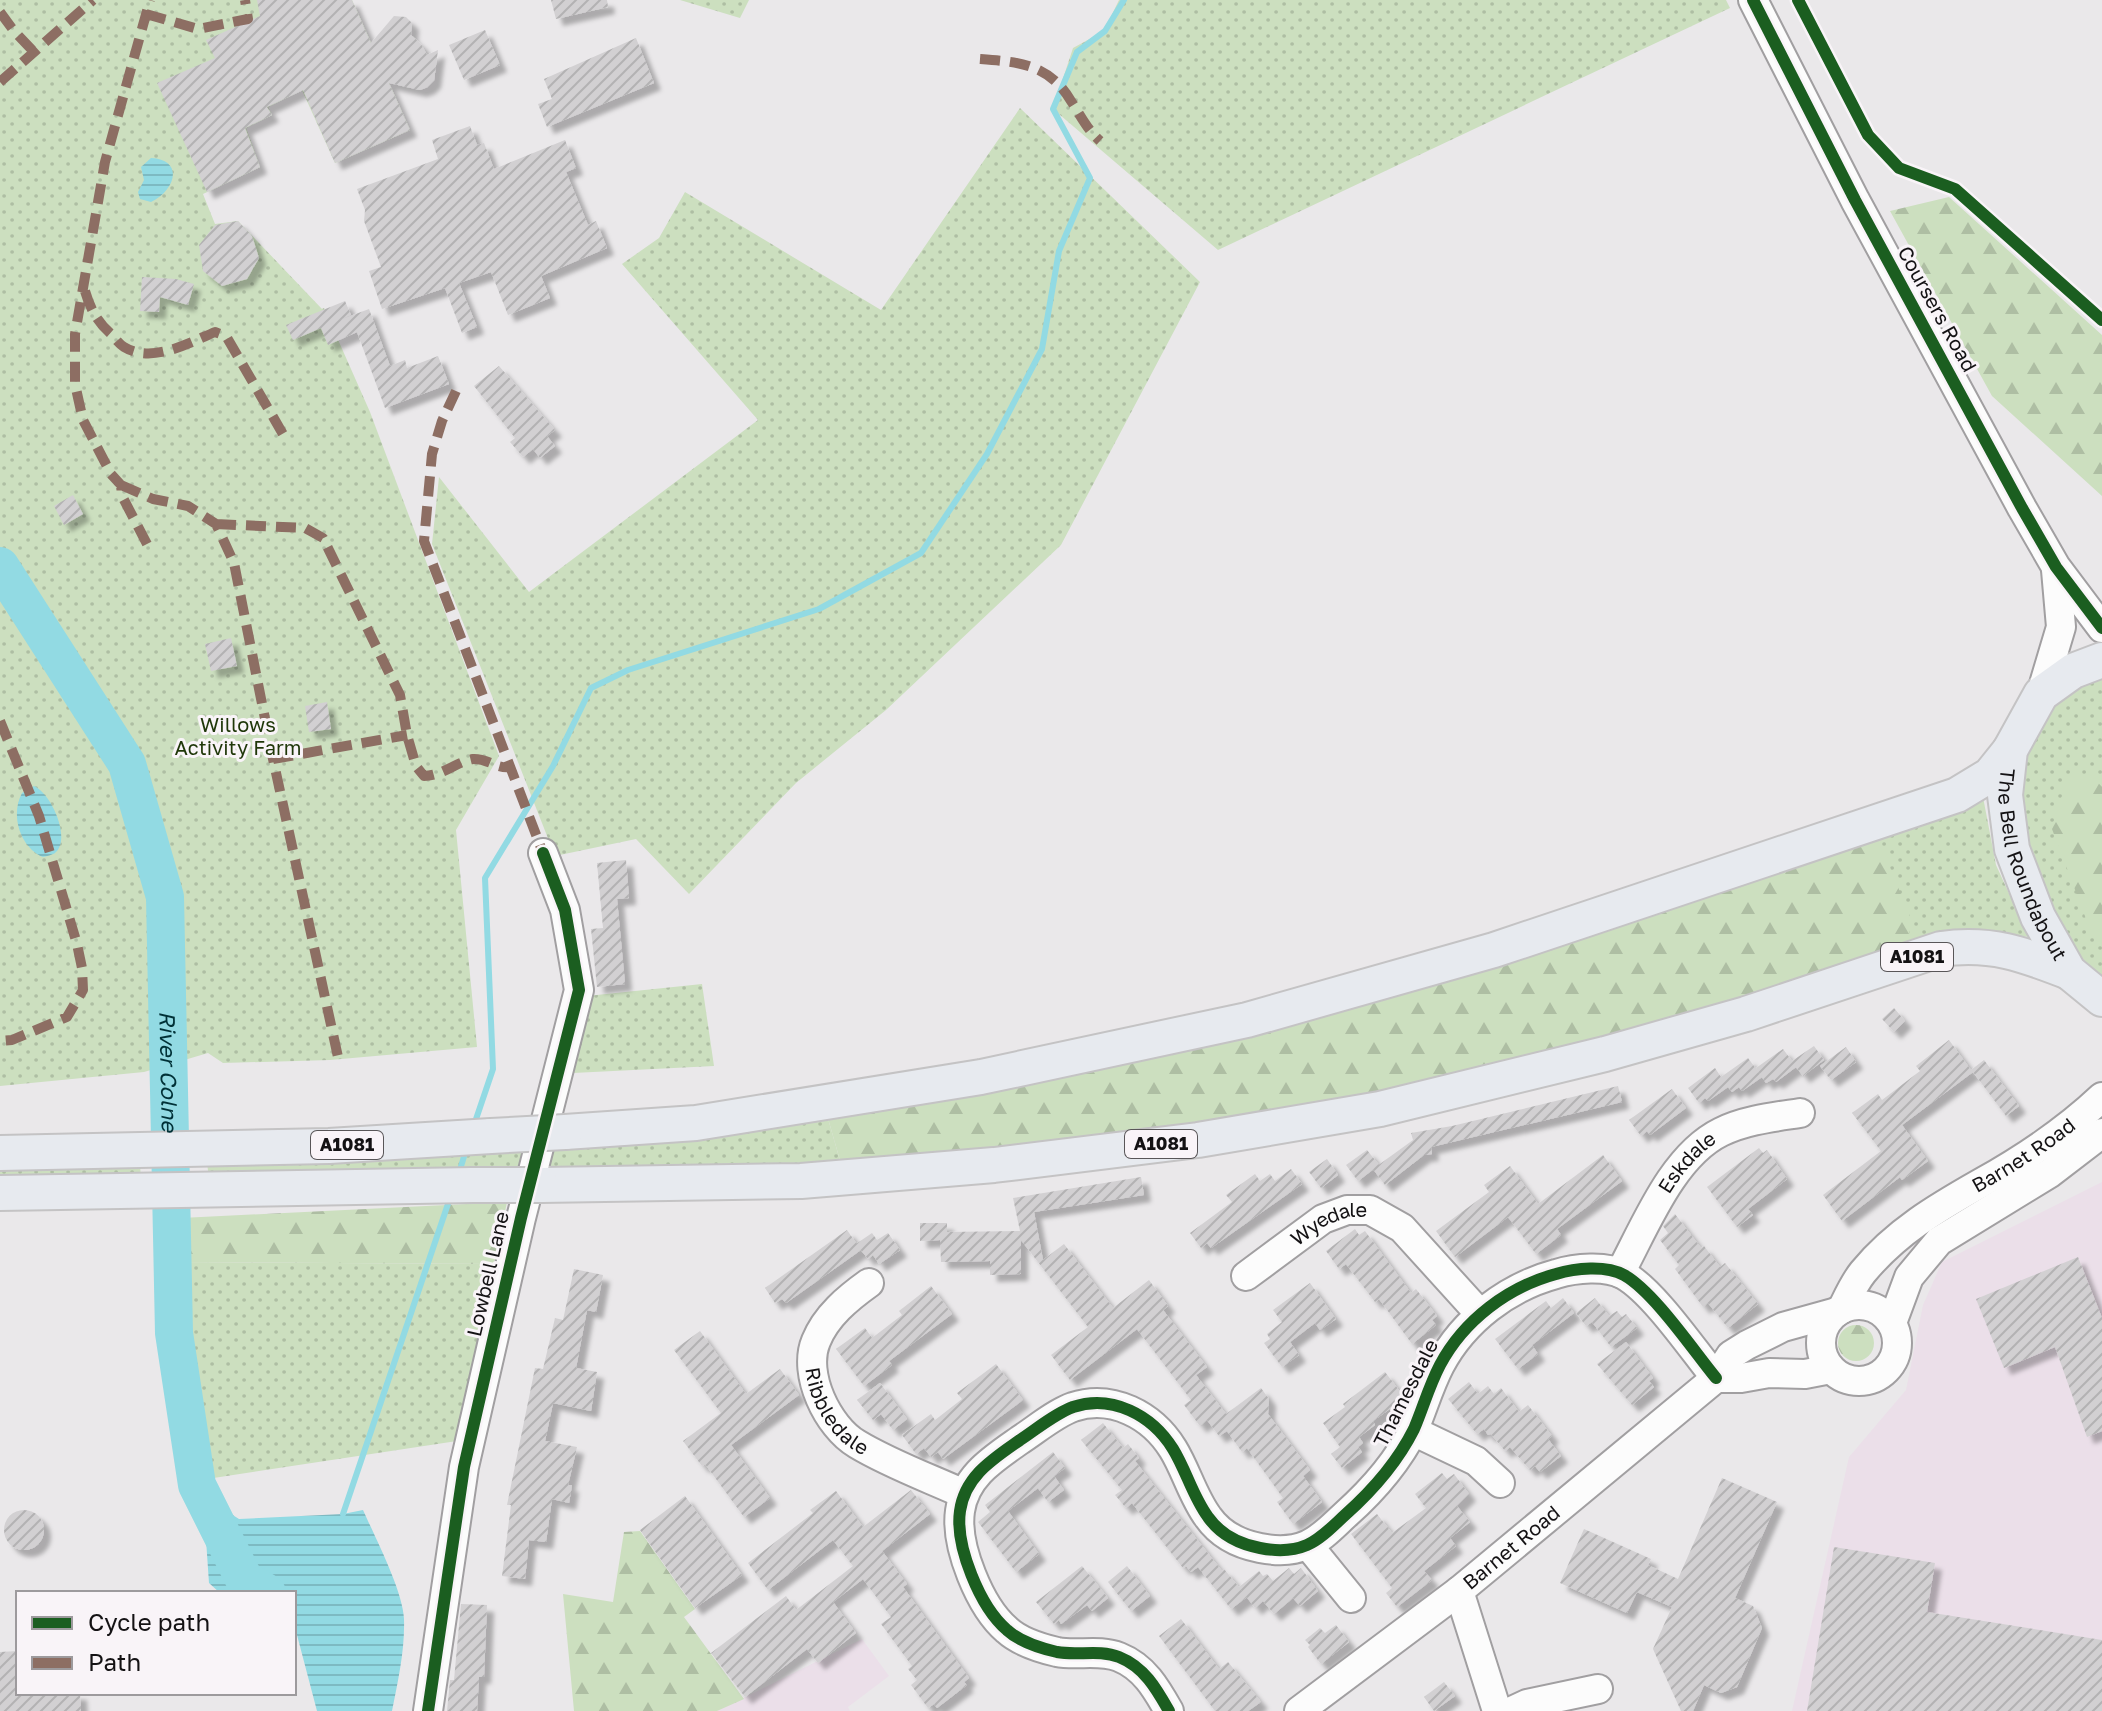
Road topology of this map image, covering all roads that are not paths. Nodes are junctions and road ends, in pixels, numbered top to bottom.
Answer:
1 (1753, 0) edge
2 (2056, 567) junction
3 (2102, 628) edge
4 (2102, 660) edge
5 (2041, 694) junction
6 (2010, 750) junction
7 (543, 853) dead end
8 (2069, 972) junction
9 (2102, 999) edge
10 (2102, 1097) edge
11 (1800, 1113) dead end
12 (2102, 1133) edge
13 (0, 1153) edge
14 (0, 1193) edge
15 (1620, 1273) junction
16 (1246, 1276) dead end
17 (869, 1283) dead end
18 (1839, 1311) junction
19 (1480, 1314) junction
20 (1892, 1323) junction
21 (1831, 1369) junction
22 (1716, 1378) junction
23 (1413, 1431) junction
24 (1500, 1483) dead end
25 (964, 1494) junction
26 (1308, 1545) junction
27 (1459, 1591) junction
28 (1351, 1598) dead end
29 (1598, 1689) dead end
30 (428, 1711) edge
31 (1169, 1711) edge
32 (1299, 1711) edge
33 (1497, 1711) edge
34 (1512, 1711) edge

1 - 2 street, Coursers Road
2 - 3 street, Coursers Road
2 - 5 street, Coursers Road
4 - 5 main road, The Bell Roundabout
5 - 6 main road, The Bell Roundabout
6 - 8 main road, The Bell Roundabout
6 - 13 main road, A1081, bridge
7 - 30 street, Lowbell Lane
8 - 9 main road, The Bell Roundabout
8 - 14 main road, A1081, bridge
10 - 18 street, Barnet Road
11 - 15 street, Eskdale
12 - 20 street, Barnet Road
15 - 19 street, Thamesdale
15 - 22 street
16 - 19 street, Wyedale
17 - 25 street, Ribbledale
18 - 20 street
18 - 21 street
18 - 22 street, Barnet Road
19 - 23 street, Thamesdale
20 - 21 street
21 - 22 street
22 - 27 street, Barnet Road
23 - 24 street
23 - 26 street, Thamesdale
25 - 26 street
25 - 31 street
26 - 28 street
27 - 32 street, Barnet Road
27 - 33 street
29 - 34 street

